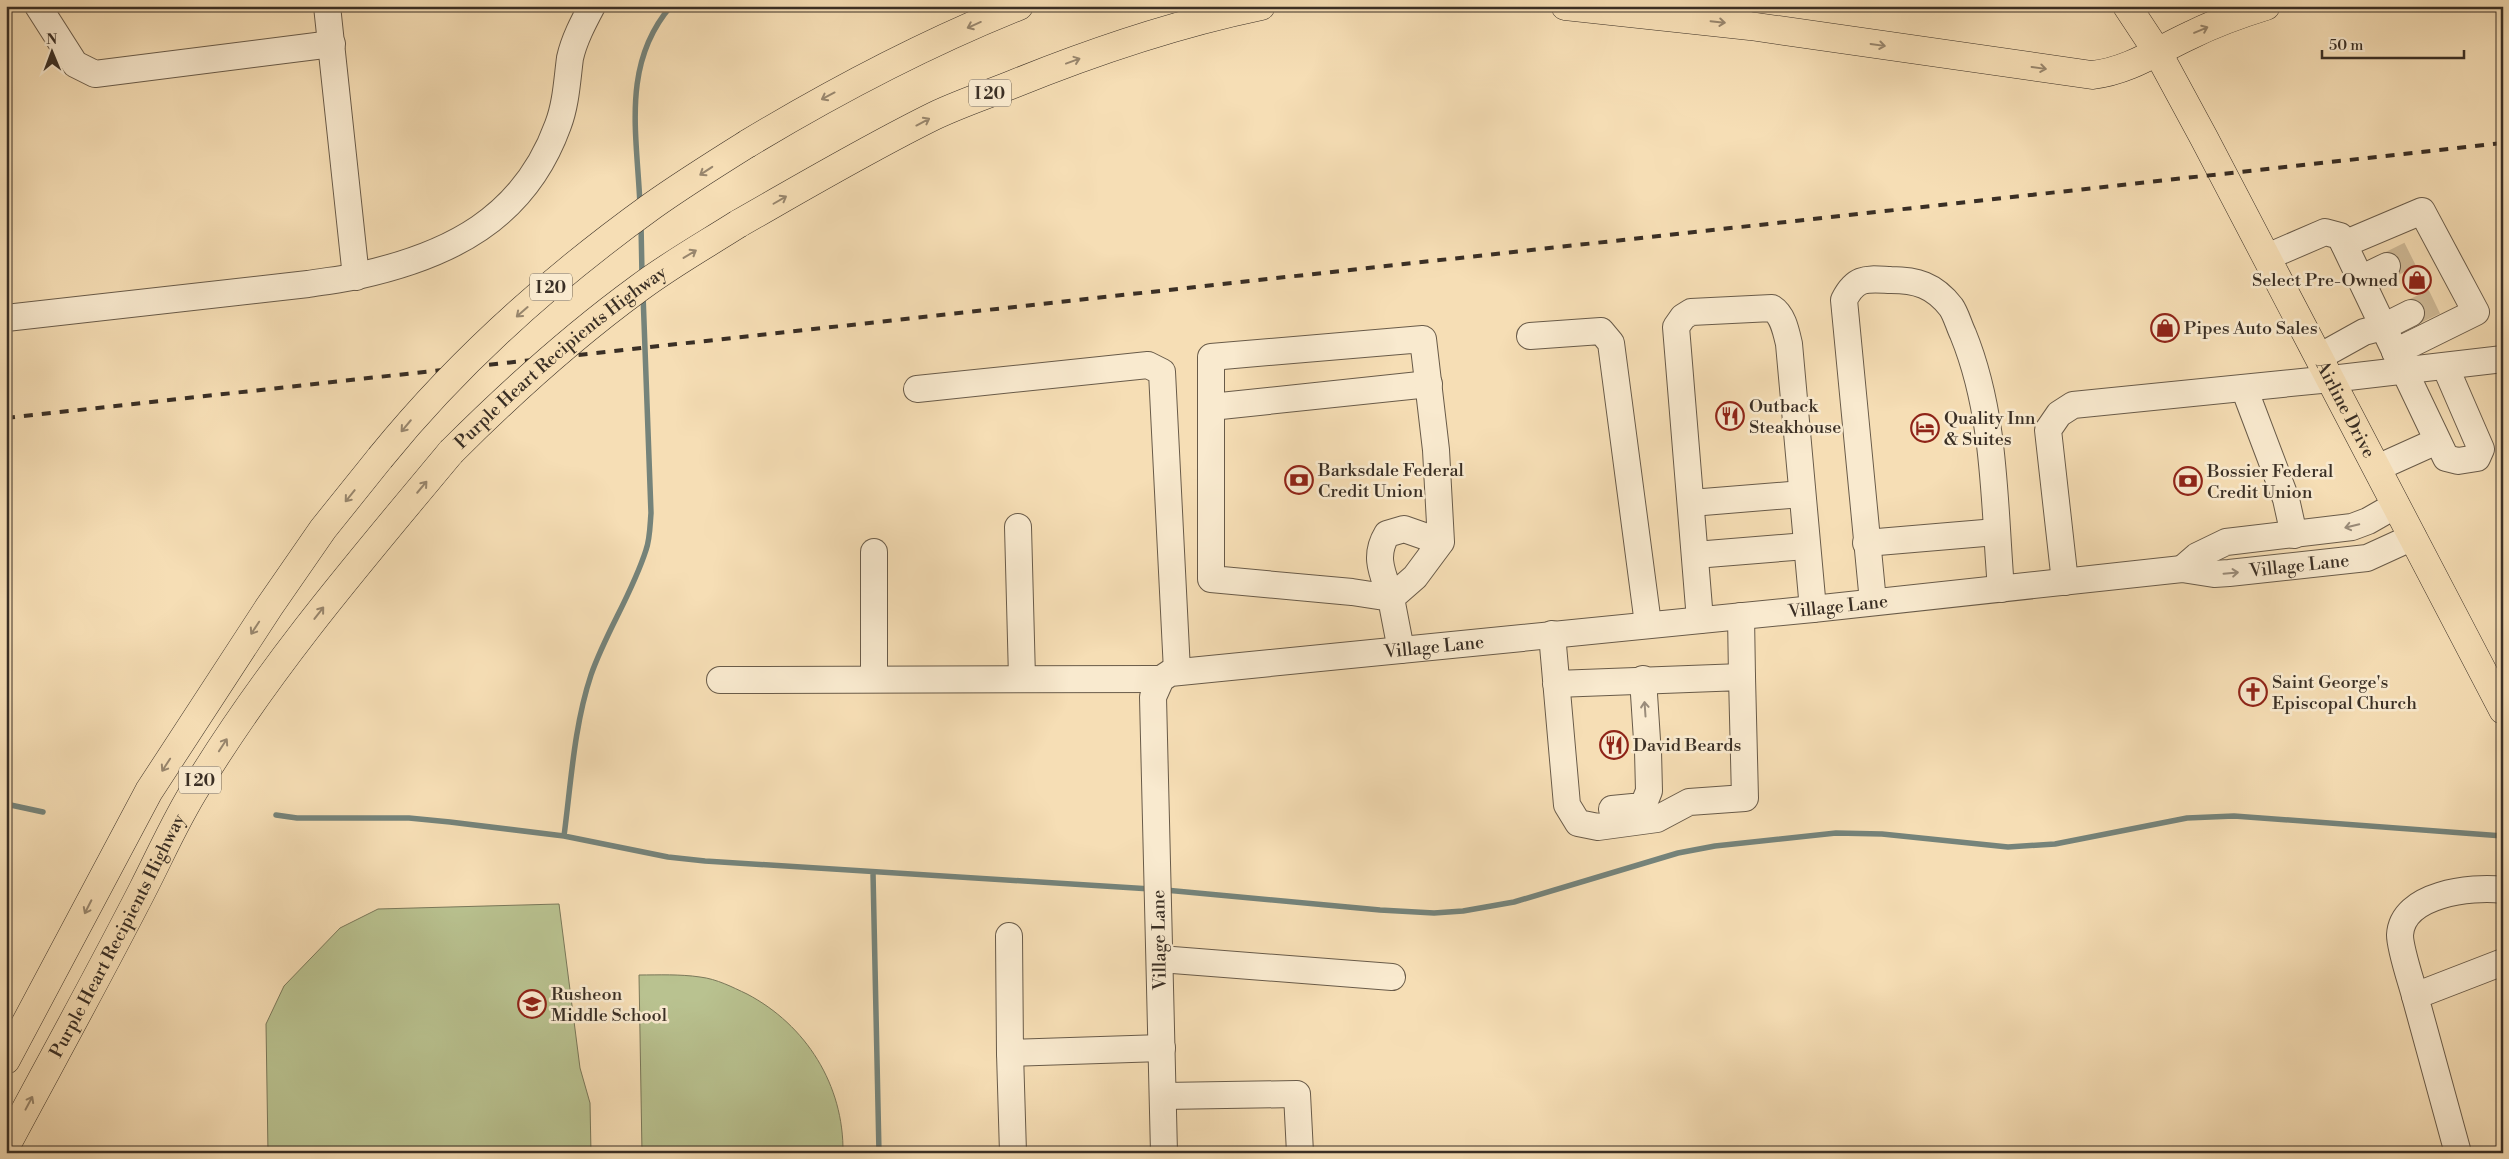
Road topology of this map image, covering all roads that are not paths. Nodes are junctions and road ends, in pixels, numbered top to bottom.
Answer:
1 (38, 6) edge
2 (327, 6) edge
3 (592, 6) edge
4 (1019, 6) edge
5 (1261, 6) edge
6 (1565, 6) edge
7 (2126, 6) edge
8 (2266, 6) edge
9 (332, 44) junction
10 (2158, 53) junction
11 (2344, 244) junction
12 (2267, 257) junction
13 (2387, 266) tunnel mouth
14 (356, 277) junction
15 (2360, 279) junction
16 (2411, 313) tunnel mouth
17 (6, 318) edge
18 (2383, 327) junction
19 (1530, 336) dead end
20 (2503, 359) edge
21 (2400, 361) junction
22 (2445, 366) junction
23 (2325, 368) junction
24 (1428, 384) junction
25 (2244, 388) junction
26 (917, 389) dead end
27 (1211, 407) junction
28 (2438, 442) junction
29 (2376, 468) junction
30 (1802, 494) junction
31 (1691, 503) junction
32 (2396, 505) junction
33 (1018, 527) dead end
34 (1996, 532) junction
35 (2294, 535) junction
36 (2413, 537) junction
37 (1442, 542) junction
38 (1866, 543) junction
39 (1806, 546) junction
40 (874, 552) dead end
41 (1695, 555) junction
42 (2182, 569) junction
43 (2065, 582) junction
44 (2000, 589) junction
45 (1391, 598) junction
46 (1873, 602) junction
47 (1813, 609) junction
48 (1740, 616) junction
49 (1700, 620) junction
50 (1648, 624) junction
51 (1552, 634) junction
52 (1401, 650) junction
53 (1169, 675) junction
54 (1742, 677) junction
55 (1022, 678) junction
56 (874, 679) junction
57 (1643, 679) junction
58 (720, 680) dead end
59 (1556, 684) junction
60 (2503, 710) edge
61 (1563, 760) junction
62 (2503, 890) edge
63 (1009, 936) dead end
64 (1160, 960) junction
65 (2503, 962) edge
66 (1392, 977) dead end
67 (2415, 996) junction
68 (1162, 1048) junction
69 (1010, 1053) junction
70 (6, 1060) edge
71 (1162, 1096) junction
72 (6, 1146) edge
73 (1013, 1153) edge
74 (1164, 1153) edge
75 (1300, 1153) edge
76 (2458, 1153) edge

1 - 9 street
2 - 9 street
3 - 14 street
4 -> 70 main road, I 20, bridge
72 -> 5 main road, Purple Heart Recipients Highway / I 20, bridge
6 -> 10 main road
7 - 10 main road, Airline Drive
10 -> 8 main road
9 - 14 street
10 - 12 main road, Airline Drive
11 - 12 street
11 - 15 street
11 - 21 street
12 - 23 main road, Airline Drive
13 - 15 street
14 - 17 street
15 - 18 street
16 - 18 street
18 - 21 street
18 - 23 street
19 - 50 street
20 - 22 street
21 - 22 street
21 - 23 street
21 - 28 street
22 - 28 street
23 - 25 street
23 - 29 main road, Airline Drive
24 - 27 street
24 - 27 street
24 - 37 street
25 - 35 street
25 - 43 street
26 - 53 street
27 - 45 street
28 - 29 street
29 - 32 main road, Airline Drive
30 - 31 street
30 - 31 street
30 - 39 street
31 - 41 street
32 -> 35 street, Village Lane
32 - 36 main road, Airline Drive
33 - 55 street
34 - 38 street
34 - 38 street
34 - 44 street
35 - 42 street, Village Lane
42 -> 36 street, Village Lane
36 - 60 main road, Airline Drive
37 - 45 street
37 - 45 street
38 - 46 street
39 - 41 street
39 - 47 street
40 - 56 street
41 - 49 street
42 - 43 street, Village Lane
43 - 44 street, Village Lane
44 - 46 street, Village Lane
45 - 52 street
46 - 47 street, Village Lane
47 - 48 street, Village Lane
48 - 49 street, Village Lane
48 - 54 street
49 - 50 street, Village Lane
50 - 51 street, Village Lane
51 - 52 street, Village Lane
51 - 59 street
52 - 53 street, Village Lane
53 - 55 street
53 - 64 street, Village Lane
54 - 57 street
54 - 61 street
55 - 56 street
56 - 58 street
57 - 59 street
61 -> 57 street
59 - 61 street
62 - 67 street
63 - 69 street
64 - 66 street
64 - 68 street, Village Lane
65 - 67 street
67 - 76 street
68 - 69 street
68 - 71 street, Village Lane
69 - 73 street
71 - 74 street, Village Lane
71 - 75 street

